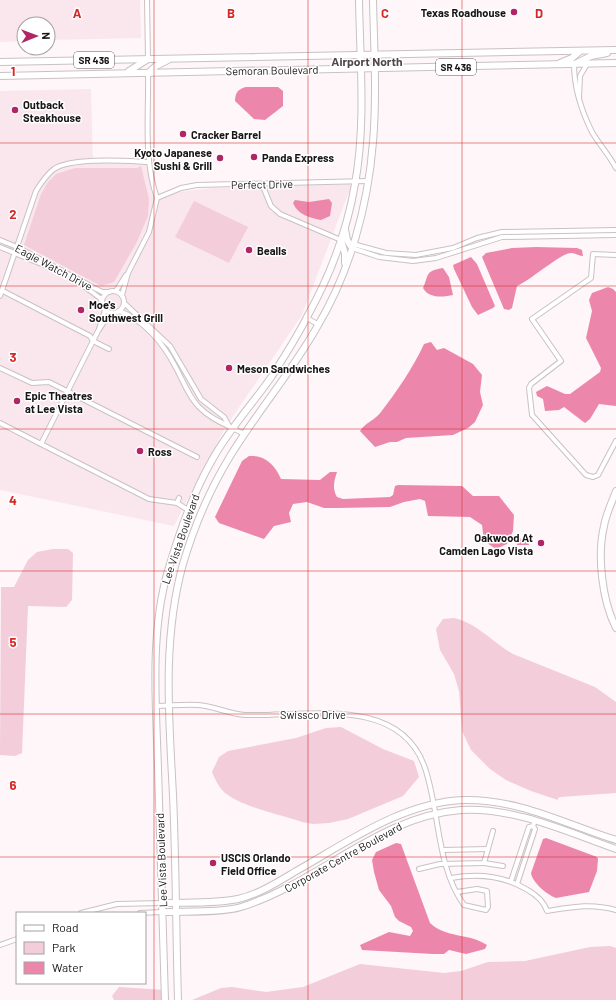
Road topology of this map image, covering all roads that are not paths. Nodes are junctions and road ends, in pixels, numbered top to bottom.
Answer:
1 (147, 0) edge
2 (359, 0) edge
3 (373, 0) edge
4 (580, 51) junction
5 (616, 51) edge
6 (374, 54) junction
7 (360, 55) junction
8 (171, 58) junction
9 (148, 59) junction
10 (0, 62) edge
11 (616, 63) edge
12 (574, 64) junction
13 (587, 64) junction
14 (551, 65) junction
15 (374, 68) junction
16 (361, 69) junction
17 (126, 73) junction
18 (148, 73) junction
19 (0, 76) edge
20 (579, 98) junction
21 (149, 162) junction
22 (616, 168) edge
23 (368, 181) junction
24 (356, 182) junction
25 (262, 184) junction
26 (157, 198) junction
27 (345, 228) junction
28 (616, 230) edge
29 (616, 235) edge
30 (0, 240) edge
31 (341, 240) junction
32 (353, 246) junction
33 (17, 247) junction
34 (0, 248) edge
35 (15, 252) junction
36 (616, 255) edge
37 (345, 268) junction
38 (128, 274) junction
39 (3, 291) junction
40 (116, 291) junction
41 (109, 292) junction
42 (122, 295) junction
43 (0, 296) edge
44 (102, 302) junction
45 (124, 303) junction
46 (105, 310) junction
47 (119, 311) junction
48 (110, 313) junction
49 (307, 318) junction
50 (319, 325) junction
51 (98, 331) junction
52 (93, 341) junction
53 (109, 349) dead end
54 (0, 368) edge
55 (67, 391) junction
56 (0, 423) edge
57 (231, 426) junction
58 (244, 434) junction
59 (616, 441) edge
60 (41, 444) junction
61 (197, 457) dead end
62 (616, 491) edge
63 (179, 498) dead end
64 (177, 503) junction
65 (188, 510) junction
66 (616, 628) edge
67 (156, 706) junction
68 (168, 706) junction
69 (434, 804) junction
70 (538, 811) junction
71 (436, 814) junction
72 (534, 823) junction
73 (493, 831) dead end
74 (616, 840) edge
75 (488, 849) junction
76 (616, 849) edge
77 (443, 850) junction
78 (484, 863) junction
79 (447, 865) junction
80 (503, 866) dead end
81 (419, 870) dead end
82 (451, 878) junction
83 (511, 881) junction
84 (517, 884) junction
85 (456, 892) junction
86 (175, 902) junction
87 (162, 903) junction
88 (616, 910) edge
89 (85, 912) edge
90 (163, 912) junction
91 (176, 912) junction
92 (146, 913) edge
93 (16, 939) edge
94 (0, 945) edge
95 (165, 1000) edge
96 (178, 1000) edge

1 - 9 street
2 - 7 street, Lee Vista Boulevard
3 - 6 street, Lee Vista Boulevard
4 - 5 street, Semoran Boulevard / SR 436
4 - 6 street, Semoran Boulevard / SR 436
4 - 14 street
5 - 12 street
6 - 7 street, Semoran Boulevard / SR 436
6 - 15 street, Lee Vista Boulevard
7 - 8 street, Semoran Boulevard / SR 436
7 - 16 street, Lee Vista Boulevard
8 - 9 street, Semoran Boulevard / SR 436
8 - 18 street
9 - 10 street, Semoran Boulevard / SR 436
9 - 17 street
11 - 13 street, Semoran Boulevard / SR 436
12 - 13 street, Semoran Boulevard / SR 436
12 - 14 street, Semoran Boulevard / SR 436
12 - 20 street
13 - 20 street
14 - 15 street, Semoran Boulevard / SR 436
15 - 16 street, Semoran Boulevard / SR 436
15 - 23 street, Lee Vista Boulevard
16 - 18 street, Semoran Boulevard / SR 436
16 - 24 street, Lee Vista Boulevard
17 - 18 street, Semoran Boulevard / SR 436
17 - 19 street, Semoran Boulevard / SR 436
18 - 21 street
20 - 22 street
21 - 26 street
21 - 33 street
23 - 24 street, Perfect Drive
23 - 32 street, Lee Vista Boulevard
24 - 25 street, Perfect Drive
24 - 27 street, Lee Vista Boulevard
25 - 26 street, Perfect Drive
25 - 31 street
26 - 38 street
27 - 31 street, Lee Vista Boulevard
27 - 32 street
28 - 32 street
29 - 32 street
30 - 33 street, Eagle Watch Drive
31 - 37 street
31 - 49 street, Lee Vista Boulevard
32 - 37 street, Lee Vista Boulevard
33 - 35 street
33 - 41 street, Eagle Watch Drive
34 - 35 street, Eagle Watch Drive
35 - 39 street
35 - 44 street, Eagle Watch Drive
36 - 59 street
37 - 50 street, Lee Vista Boulevard
38 - 40 street
38 - 42 street
39 - 43 street
39 - 52 street
40 - 41 street, Eagle Watch Drive
40 - 42 street
41 - 44 street, Eagle Watch Drive
42 - 45 street
44 - 46 street, Eagle Watch Drive
45 - 47 street
45 - 57 street
46 - 48 street
46 - 51 street
47 - 48 street
47 - 57 street
48 - 51 street
49 - 50 street
49 - 57 street, Lee Vista Boulevard
50 - 58 street, Lee Vista Boulevard
51 - 52 street
52 - 53 street
52 - 55 street
54 - 55 street
55 - 60 street
55 - 61 street
56 - 60 street
57 - 58 street
57 - 65 street, Lee Vista Boulevard
58 - 68 street, Lee Vista Boulevard
60 - 64 street
62 - 66 street
63 - 64 street
64 - 65 street
65 - 67 street, Lee Vista Boulevard
67 - 68 street, Swissco Drive
67 - 87 street, Lee Vista Boulevard
68 - 69 street, Swissco Drive
68 - 86 street, Lee Vista Boulevard
69 - 70 street, Corporate Centre Boulevard
69 - 71 street, Swissco Drive
69 - 86 street, Corporate Centre Boulevard
70 - 72 street
70 - 74 street, Corporate Centre Boulevard
71 - 72 street, Corporate Centre Boulevard
71 - 77 street, Swissco Drive
71 - 91 street, Corporate Centre Boulevard
72 - 76 street, Corporate Centre Boulevard
72 - 83 street
72 - 84 street
73 - 75 street
75 - 77 street
75 - 78 street
77 - 79 street, Swissco Drive
78 - 79 street
78 - 80 street
79 - 81 street
79 - 82 street, Swissco Drive
82 - 83 street
82 - 85 street, Swissco Drive
83 - 84 street
84 - 88 street
85 - 85 street
86 - 87 street, Corporate Centre Boulevard
86 - 91 street, Lee Vista Boulevard
87 - 89 street
87 - 90 street, Lee Vista Boulevard
90 - 91 street, Corporate Centre Boulevard
90 - 92 street
90 - 95 street, Lee Vista Boulevard
91 - 96 street, Lee Vista Boulevard
93 - 94 street

